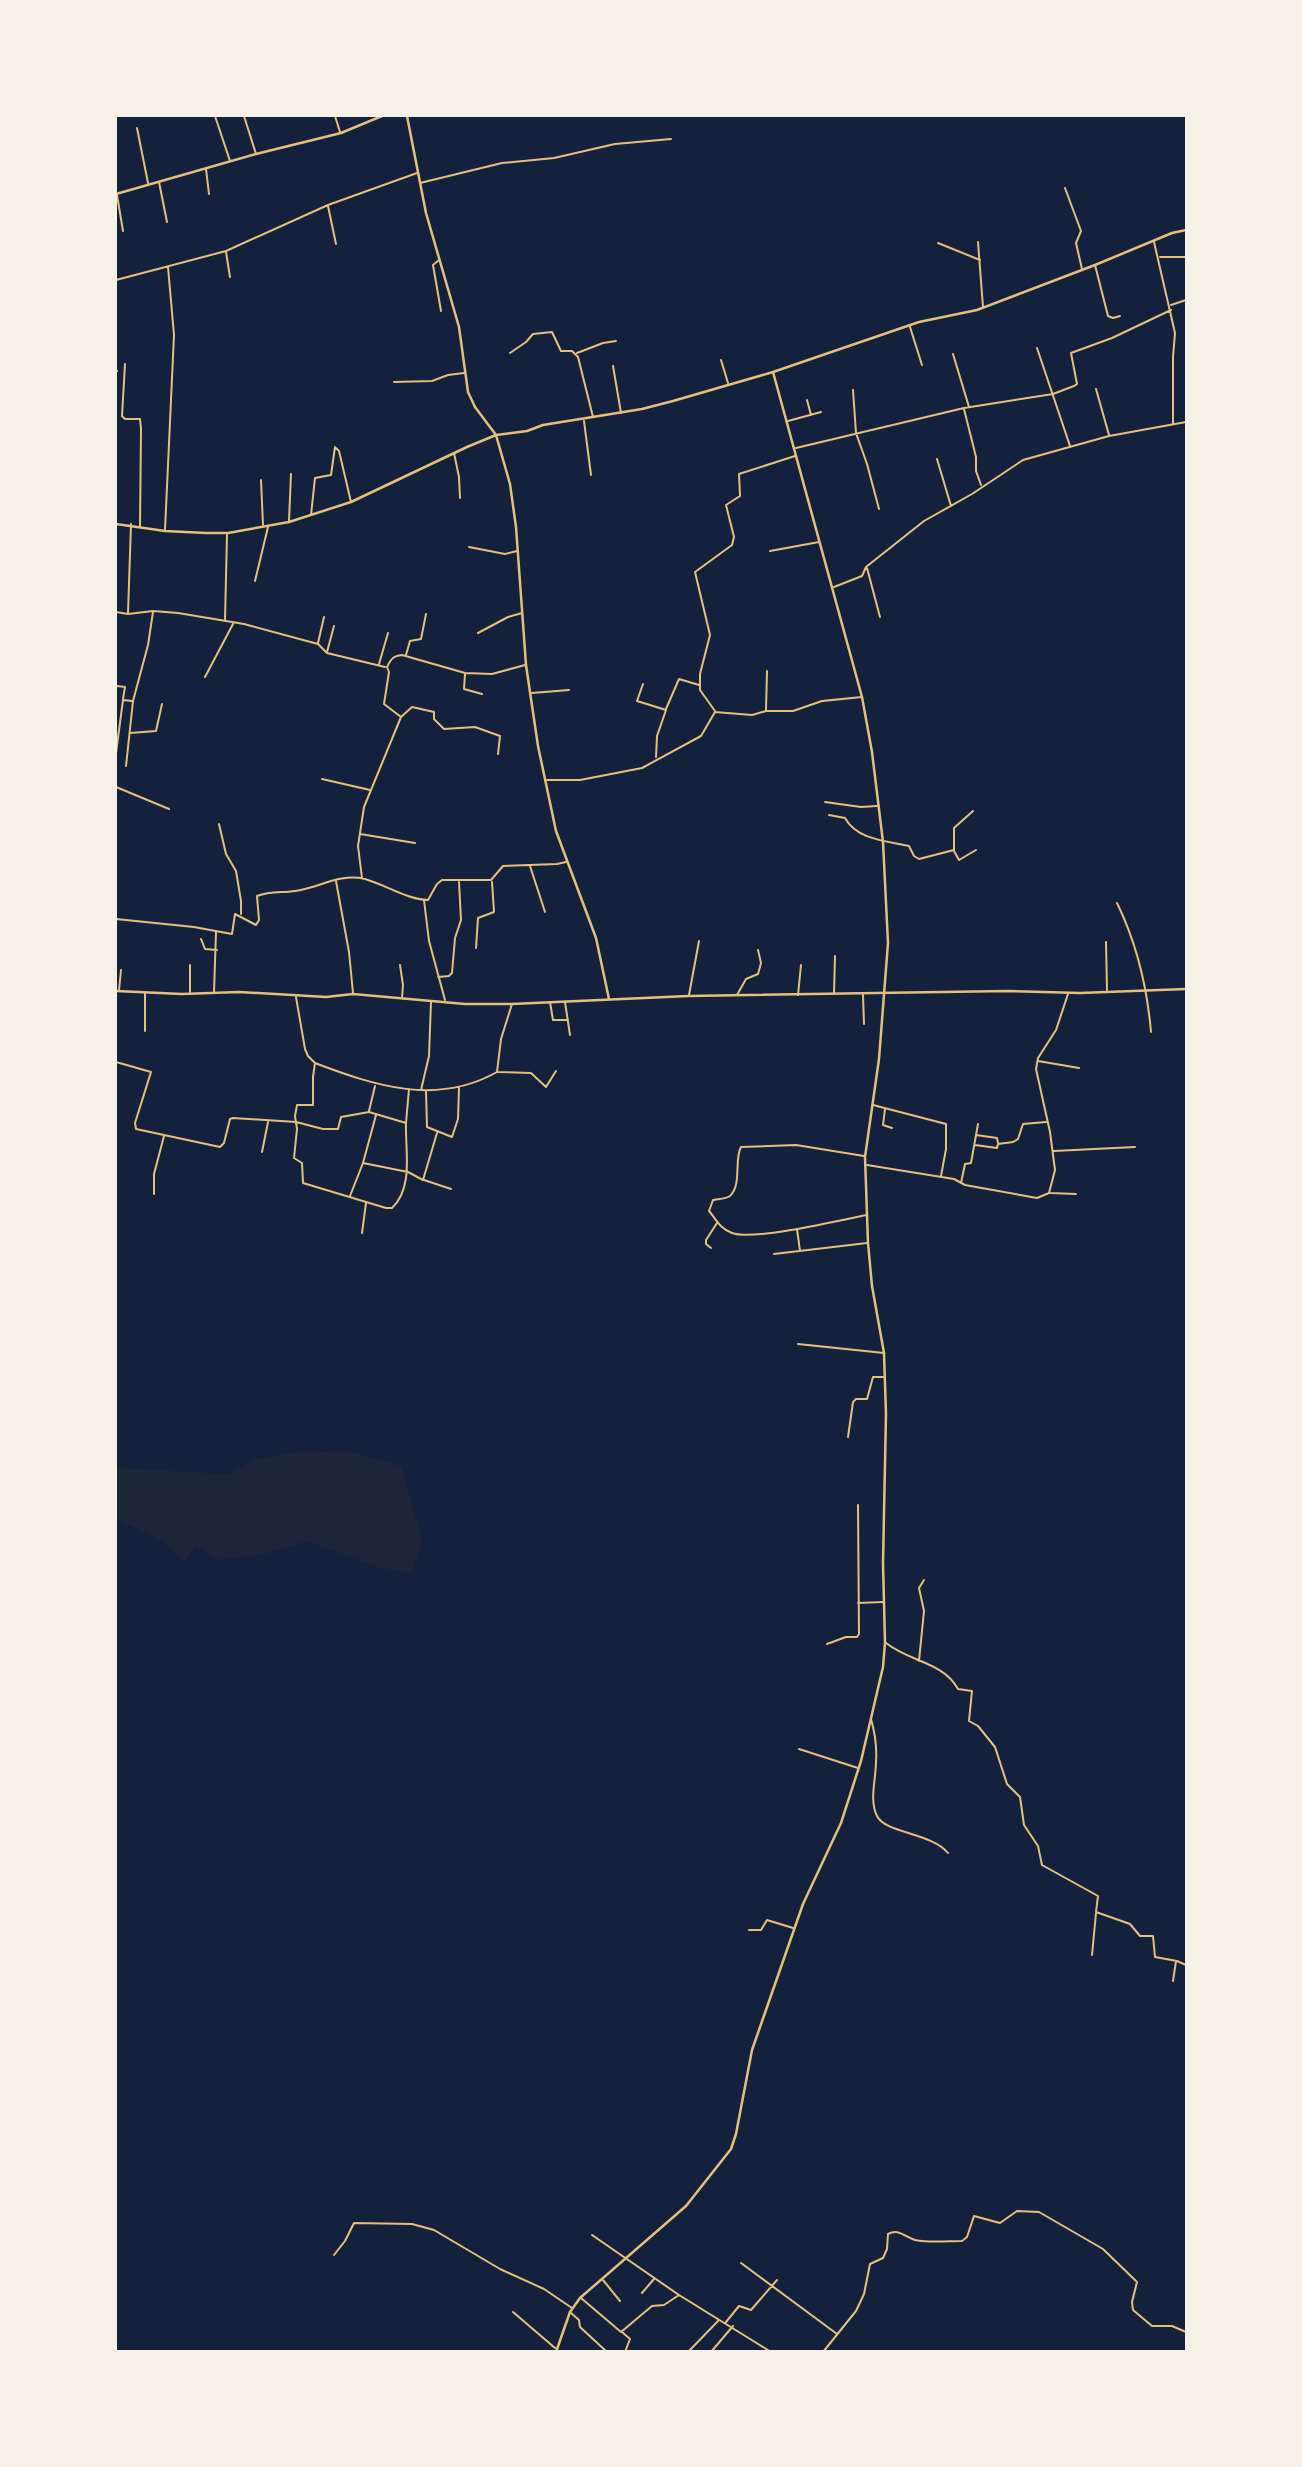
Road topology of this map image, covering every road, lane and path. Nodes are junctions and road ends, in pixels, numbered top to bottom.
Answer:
1 (215, 116) edge
2 (244, 116) edge
3 (335, 116) edge
4 (382, 116) edge
5 (407, 116) edge
6 (136, 128) dead end
7 (341, 133) junction
8 (671, 139) dead end
9 (256, 154) junction
10 (230, 161) junction
11 (206, 168) junction
12 (418, 172) junction
13 (159, 181) junction
14 (419, 183) junction
15 (149, 184) junction
16 (1065, 188) dead end
17 (116, 194) edge
18 (209, 194) dead end
19 (328, 205) junction
20 (167, 222) dead end
21 (1186, 230) edge
22 (123, 231) dead end
23 (978, 242) dead end
24 (1154, 242) junction
25 (938, 243) dead end
26 (336, 244) dead end
27 (226, 251) junction
28 (1158, 257) junction
29 (1186, 257) edge
30 (440, 260) junction
31 (981, 260) junction
32 (1095, 265) junction
33 (168, 266) junction
34 (1082, 270) junction
35 (230, 277) dead end
36 (116, 280) edge
37 (1186, 300) edge
38 (1170, 306) junction
39 (983, 308) junction
40 (1171, 310) junction
41 (441, 311) dead end
42 (1120, 316) dead end
43 (909, 326) junction
44 (616, 341) dead end
45 (1037, 348) dead end
46 (510, 353) dead end
47 (576, 353) junction
48 (953, 354) dead end
49 (721, 360) dead end
50 (125, 364) dead end
51 (922, 365) dead end
52 (613, 366) dead end
53 (773, 372) junction
54 (466, 373) junction
55 (394, 382) dead end
56 (728, 385) junction
57 (1096, 389) dead end
58 (853, 390) dead end
59 (1053, 394) junction
60 (807, 400) dead end
61 (964, 408) junction
62 (970, 408) junction
63 (821, 412) dead end
64 (621, 413) junction
65 (811, 415) junction
66 (593, 418) junction
67 (584, 419) junction
68 (787, 421) junction
69 (1186, 422) edge
70 (1173, 425) junction
71 (856, 433) junction
72 (496, 435) junction
73 (1109, 436) junction
74 (1070, 446) junction
75 (794, 448) junction
76 (453, 452) junction
77 (796, 456) junction
78 (937, 459) dead end
79 (291, 474) dead end
80 (591, 475) dead end
81 (261, 480) dead end
82 (982, 487) junction
83 (460, 498) dead end
84 (351, 502) junction
85 (951, 507) junction
86 (879, 509) dead end
87 (311, 516) junction
88 (289, 522) junction
89 (116, 524) edge
90 (131, 524) junction
91 (141, 526) junction
92 (266, 527) junction
93 (165, 531) junction
94 (228, 533) junction
95 (820, 542) junction
96 (469, 547) dead end
97 (518, 551) junction
98 (770, 551) dead end
99 (866, 567) junction
100 (254, 581) dead end
101 (833, 587) junction
102 (153, 611) junction
103 (116, 612) edge
104 (523, 613) junction
105 (128, 614) junction
106 (426, 614) dead end
107 (324, 617) dead end
108 (880, 617) dead end
109 (225, 622) junction
110 (233, 623) junction
111 (334, 626) dead end
112 (388, 633) dead end
113 (478, 634) dead end
114 (318, 644) junction
115 (327, 653) junction
116 (406, 656) junction
117 (526, 664) junction
118 (378, 665) junction
119 (387, 667) junction
120 (767, 671) dead end
121 (465, 673) junction
122 (205, 677) dead end
123 (643, 684) dead end
124 (117, 686) edge
125 (700, 686) junction
126 (569, 690) dead end
127 (530, 693) junction
128 (482, 694) dead end
129 (862, 697) junction
130 (122, 700) junction
131 (134, 701) junction
132 (162, 704) dead end
133 (666, 710) junction
134 (715, 712) junction
135 (766, 712) junction
136 (401, 717) junction
137 (130, 733) junction
138 (116, 753) edge
139 (498, 754) dead end
140 (656, 760) junction
141 (126, 766) dead end
142 (322, 779) dead end
143 (546, 780) junction
144 (116, 787) edge
145 (371, 790) junction
146 (825, 802) dead end
147 (878, 806) junction
148 (169, 809) dead end
149 (973, 811) dead end
150 (829, 815) dead end
151 (219, 824) dead end
152 (359, 834) junction
153 (883, 842) junction
154 (415, 843) dead end
155 (954, 850) junction
156 (976, 850) dead end
157 (566, 862) junction
158 (530, 865) junction
159 (335, 878) junction
160 (362, 878) junction
161 (491, 880) junction
162 (459, 881) junction
163 (424, 900) junction
164 (1117, 903) dead end
165 (545, 912) dead end
166 (241, 915) junction
167 (116, 919) edge
168 (216, 930) junction
169 (201, 939) dead end
170 (699, 941) dead end
171 (1106, 942) dead end
172 (476, 948) dead end
173 (217, 950) junction
174 (758, 950) dead end
175 (835, 956) dead end
176 (190, 965) dead end
177 (400, 965) dead end
178 (801, 965) dead end
179 (121, 970) dead end
180 (438, 977) junction
181 (1186, 989) edge
182 (1147, 990) junction
183 (117, 991) edge
184 (1107, 991) junction
185 (145, 992) junction
186 (190, 993) junction
187 (214, 993) junction
188 (885, 993) junction
189 (1069, 993) junction
190 (353, 994) junction
191 (863, 994) junction
192 (798, 995) junction
193 (834, 995) junction
194 (296, 996) junction
195 (688, 996) junction
196 (736, 996) junction
197 (402, 998) junction
198 (609, 999) junction
199 (430, 1001) junction
200 (445, 1001) junction
201 (550, 1001) junction
202 (565, 1001) junction
203 (513, 1004) junction
204 (568, 1020) junction
205 (864, 1024) dead end
206 (145, 1031) dead end
207 (1151, 1032) dead end
208 (570, 1035) dead end
209 (1038, 1061) junction
210 (116, 1062) edge
211 (315, 1063) junction
212 (1079, 1068) dead end
213 (556, 1071) dead end
214 (497, 1072) junction
215 (376, 1084) junction
216 (459, 1087) junction
217 (409, 1089) junction
218 (421, 1091) junction
219 (426, 1091) junction
220 (872, 1104) junction
221 (885, 1108) junction
222 (369, 1112) junction
223 (377, 1114) junction
224 (268, 1121) junction
225 (296, 1122) junction
226 (1047, 1122) junction
227 (406, 1123) junction
228 (978, 1124) dead end
229 (892, 1128) dead end
230 (437, 1132) junction
231 (165, 1135) junction
232 (976, 1135) junction
233 (998, 1144) junction
234 (975, 1146) junction
235 (1135, 1147) dead end
236 (1053, 1151) junction
237 (262, 1152) dead end
238 (865, 1157) junction
239 (363, 1163) junction
240 (866, 1164) junction
241 (408, 1172) junction
242 (941, 1177) junction
243 (423, 1180) junction
244 (961, 1184) junction
245 (452, 1189) dead end
246 (1049, 1193) junction
247 (154, 1194) dead end
248 (1076, 1194) dead end
249 (350, 1197) junction
250 (366, 1202) junction
251 (868, 1215) junction
252 (717, 1222) junction
253 (797, 1228) junction
254 (362, 1233) dead end
255 (868, 1243) junction
256 (711, 1248) dead end
257 (800, 1252) junction
258 (774, 1254) dead end
259 (798, 1344) dead end
260 (884, 1353) junction
261 (885, 1377) junction
262 (848, 1437) dead end
263 (858, 1505) dead end
264 (924, 1580) dead end
265 (883, 1602) junction
266 (857, 1603) junction
267 (885, 1643) junction
268 (828, 1644) dead end
269 (919, 1662) junction
270 (871, 1718) junction
271 (799, 1749) dead end
272 (859, 1768) junction
273 (948, 1853) dead end
274 (1096, 1912) junction
275 (794, 1928) junction
276 (749, 1930) dead end
277 (1091, 1955) dead end
278 (1176, 1961) junction
279 (1186, 1965) edge
280 (1173, 1981) dead end
281 (592, 2235) dead end
282 (334, 2255) dead end
283 (626, 2258) junction
284 (741, 2263) dead end
285 (602, 2278) junction
286 (655, 2278) junction
287 (777, 2280) dead end
288 (772, 2286) junction
289 (642, 2292) dead end
290 (679, 2295) junction
291 (580, 2298) junction
292 (620, 2301) dead end
293 (571, 2310) junction
294 (513, 2312) dead end
295 (720, 2319) junction
296 (725, 2323) junction
297 (733, 2326) junction
298 (621, 2332) junction
299 (1186, 2332) edge
300 (838, 2334) junction
301 (556, 2350) edge
302 (607, 2351) edge
303 (625, 2351) edge
304 (688, 2351) edge
305 (711, 2351) edge
306 (771, 2351) edge
307 (823, 2351) edge

1 - 10 street
2 - 9 street
3 - 7 street
4 - 7 street
5 - 12 street
6 - 15 street
7 - 9 street
8 - 14 street
9 - 10 street
10 - 11 street
11 - 13 street
11 - 18 street
12 - 14 street
12 - 19 street
13 - 15 street
13 - 20 street
14 - 30 street
15 - 17 street
16 - 34 street
17 - 22 street
19 - 26 street
19 - 27 street
21 - 24 street
23 - 31 street
24 - 28 street
24 - 32 street
25 - 31 street
27 - 33 street
27 - 35 street
28 - 29 street
28 - 38 street
30 - 41 street
30 - 54 street
31 - 39 street
32 - 34 street
32 - 42 street
33 - 36 street
33 - 93 street
34 - 39 street
37 - 38 street
38 - 40 street
39 - 43 street
40 - 59 street
40 - 70 street
43 - 51 street
43 - 53 street
44 - 47 street
45 - 59 street
46 - 47 street
47 - 66 street
48 - 62 street
49 - 56 street
50 - 91 street
52 - 64 street
53 - 56 street
53 - 68 street
54 - 55 street
54 - 72 street
56 - 64 street
57 - 73 street
58 - 71 street
59 - 62 street
59 - 74 street
60 - 65 street
61 - 62 street
61 - 71 street
61 - 82 street
63 - 65 street
64 - 66 street
65 - 68 street
66 - 67 street
67 - 72 street
67 - 80 street
68 - 75 street
69 - 70 street
70 - 73 street
71 - 75 street
71 - 86 street
72 - 76 street
72 - 97 street
73 - 74 street
74 - 82 street
75 - 77 street
76 - 83 street
76 - 84 street
77 - 95 street
77 - 125 street
78 - 85 street
79 - 88 street
81 - 92 street
82 - 85 street
84 - 87 street
84 - 87 street
85 - 99 street
87 - 88 street
88 - 92 street
89 - 90 street
90 - 91 street
90 - 105 street
91 - 93 street
92 - 94 street
92 - 100 street
93 - 94 street
94 - 109 street
95 - 98 street
95 - 101 street
96 - 97 street
97 - 104 street
99 - 101 street
99 - 108 street
101 - 129 street
102 - 105 street
102 - 109 street
102 - 131 street
103 - 105 street
104 - 113 street
104 - 117 street
106 - 116 street
107 - 114 street
109 - 110 street
110 - 114 street
110 - 122 street
111 - 115 street
112 - 118 street
114 - 115 street
115 - 118 street
116 - 119 street
116 - 121 street
117 - 121 street
117 - 127 street
118 - 119 street
119 - 136 street
120 - 135 street
121 - 128 street
123 - 133 street
124 - 130 street
125 - 133 street
125 - 134 street
126 - 127 street
127 - 143 street
129 - 135 street
129 - 147 street
130 - 131 street
130 - 138 street
131 - 137 street
132 - 137 street
133 - 140 street
134 - 135 street
134 - 140 street
136 - 139 street
136 - 145 street
137 - 141 street
140 - 143 street
142 - 145 street
143 - 157 street
144 - 148 street
145 - 152 street
146 - 147 street
147 - 153 street
149 - 155 street
150 - 153 street
151 - 166 street
152 - 154 street
152 - 160 street
153 - 155 street
153 - 188 street
155 - 156 street
157 - 158 street
157 - 198 street
158 - 161 street
158 - 165 street
159 - 160 street
159 - 166 street
159 - 190 street
160 - 163 street
161 - 162 street
161 - 172 street
162 - 163 street
162 - 180 street
163 - 180 street
164 - 182 street
166 - 168 street
167 - 168 street
168 - 173 street
169 - 173 street
170 - 195 street
171 - 184 street
173 - 187 street
174 - 196 street
175 - 193 street
176 - 186 street
177 - 197 street
178 - 192 street
179 - 183 street
180 - 200 street
181 - 182 street
182 - 184 street
182 - 207 street
183 - 185 street
184 - 189 street
185 - 186 street
185 - 206 street
186 - 187 street
187 - 194 street
188 - 189 street
188 - 191 street
188 - 220 street
189 - 209 street
190 - 194 street
190 - 197 street
191 - 193 street
191 - 205 street
192 - 193 street
192 - 196 street
194 - 211 street
195 - 196 street
195 - 198 street
197 - 199 street
198 - 202 street
199 - 200 street
199 - 218 street
200 - 203 street
201 - 202 street
201 - 203 street
201 - 204 street
202 - 204 street
203 - 214 street
204 - 208 street
209 - 212 street
209 - 226 street
210 - 231 street
211 - 215 street
211 - 225 street
213 - 214 street
214 - 216 street
215 - 217 street
215 - 222 street
216 - 219 street
216 - 230 street
217 - 218 street
217 - 227 street
218 - 219 street
219 - 230 street
220 - 221 street
220 - 238 street
221 - 229 street
221 - 242 street
222 - 223 street
222 - 225 street
223 - 227 street
223 - 239 street
224 - 225 street
224 - 231 street
224 - 237 street
225 - 249 street
226 - 233 street
226 - 236 street
227 - 241 street
228 - 232 street
230 - 243 street
231 - 247 street
232 - 233 street
232 - 234 street
233 - 234 street
234 - 244 street
235 - 236 street
236 - 246 street
238 - 240 street
238 - 252 street
239 - 241 street
239 - 249 street
240 - 242 street
240 - 251 street
241 - 243 street
241 - 250 street
242 - 244 street
243 - 245 street
244 - 246 street
246 - 248 street
249 - 250 street
250 - 254 street
251 - 253 street
251 - 255 street
252 - 253 street
252 - 256 street
253 - 257 street
255 - 257 street
255 - 260 street
257 - 258 street
259 - 260 street
260 - 261 street
261 - 262 street
261 - 265 street
263 - 266 street
264 - 269 street
265 - 266 street
265 - 267 street
266 - 268 street
267 - 269 street
267 - 270 street
269 - 274 street
270 - 272 street
270 - 273 street
271 - 272 street
272 - 275 street
274 - 277 street
274 - 278 street
275 - 276 street
275 - 283 street
278 - 279 street
278 - 280 street
281 - 283 street
282 - 293 street
283 - 285 street
283 - 286 street
284 - 288 street
285 - 291 street
285 - 292 street
286 - 289 street
286 - 290 street
287 - 288 street
288 - 296 street
288 - 300 street
290 - 295 street
290 - 298 street
291 - 293 street
291 - 298 street
293 - 301 street
293 - 302 street
294 - 301 street
295 - 296 street
295 - 304 street
296 - 297 street
297 - 305 street
297 - 306 street
298 - 303 street
299 - 300 street
300 - 307 street

